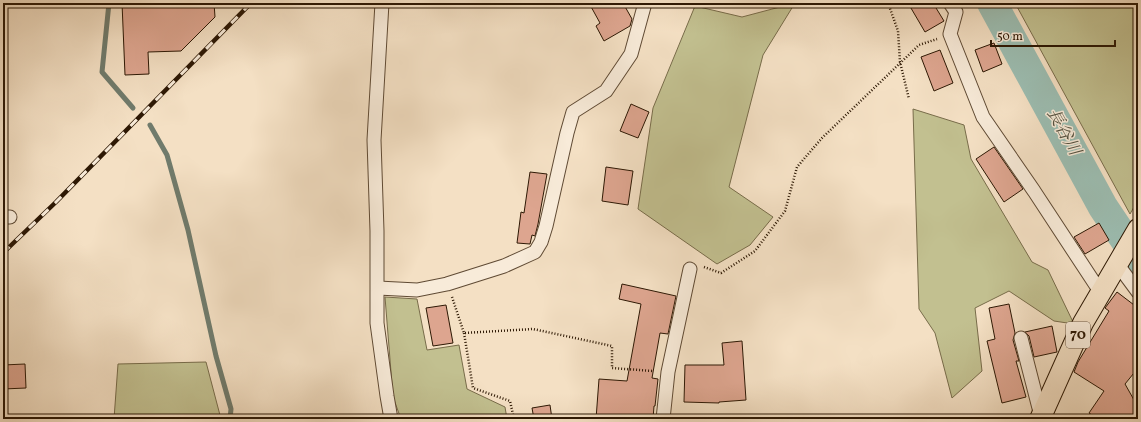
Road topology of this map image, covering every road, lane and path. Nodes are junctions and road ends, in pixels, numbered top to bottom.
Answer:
1 (382, 3) edge
2 (645, 3) edge
3 (888, 3) edge
4 (950, 3) edge
5 (950, 34) junction
6 (900, 62) junction
7 (909, 99) dead end
8 (1138, 229) edge
9 (1120, 260) junction
10 (696, 268) joint
11 (447, 284) junction
12 (378, 288) junction
13 (1138, 292) edge
14 (1101, 293) junction
15 (464, 333) junction
16 (1021, 338) dead end
17 (668, 372) junction
18 (1040, 418) edge
19 (391, 419) edge
20 (514, 419) edge
21 (663, 419) edge

1 - 12 street
2 - 11 street
3 - 6 path
4 - 5 street
5 - 6 path
5 - 14 street
6 - 7 path
6 - 10 path
8 - 9 main road, 70
9 - 13 street
9 - 14 main road, 70
10 - 17 street
11 - 12 street
11 - 15 path
12 - 19 street
14 - 18 main road, 70
15 - 17 path
15 - 20 path
16 - 18 street
17 - 21 street

